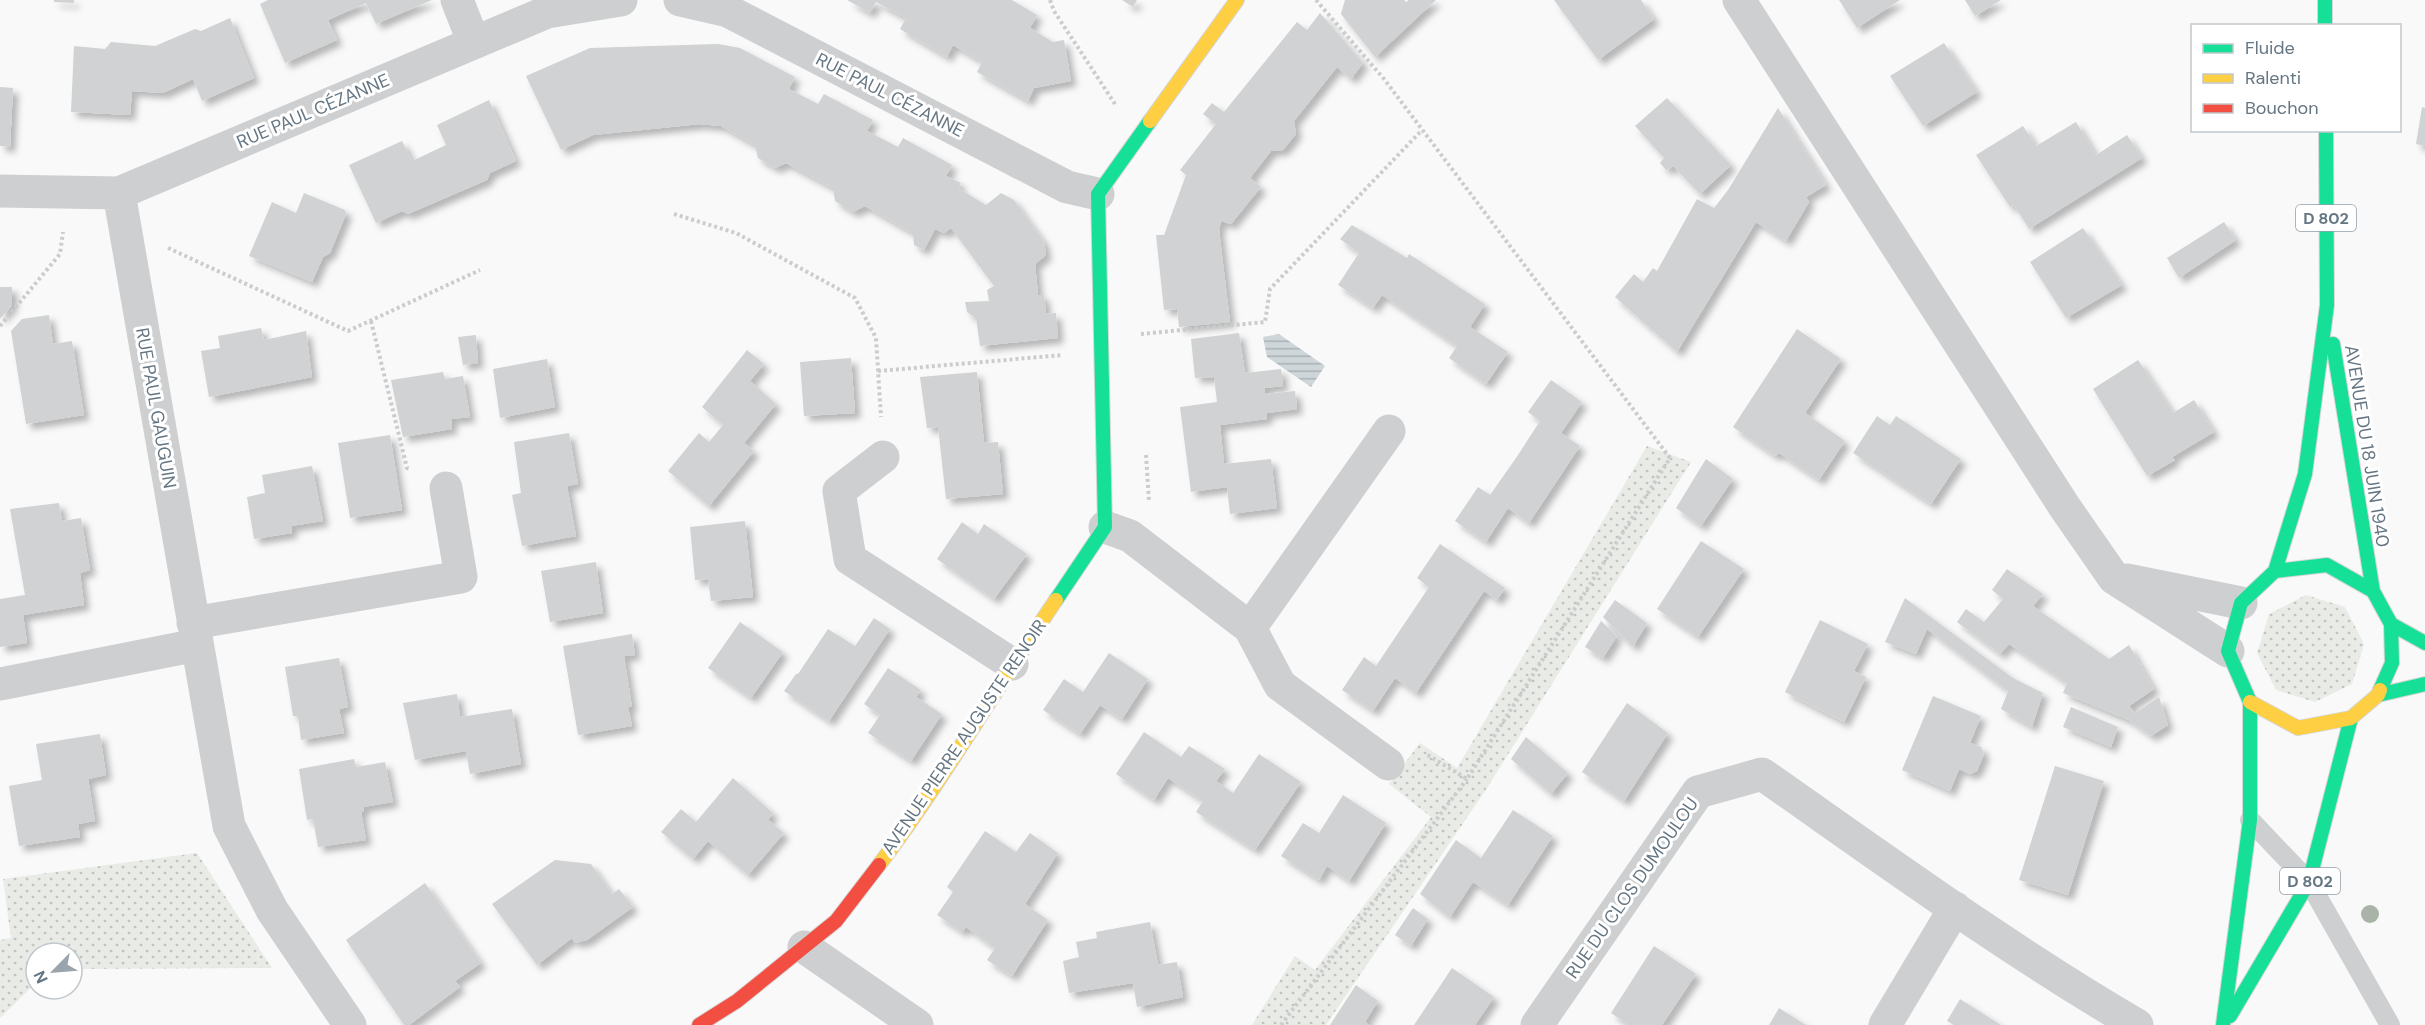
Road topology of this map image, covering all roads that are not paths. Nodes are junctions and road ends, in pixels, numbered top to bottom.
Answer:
1 (457, 0) edge
2 (621, 0) edge
3 (680, 0) edge
4 (1237, 0) edge
5 (1739, 0) edge
6 (2325, 0) edge
7 (582, 3) edge
8 (728, 5) edge
9 (2325, 24) edge
10 (474, 43) junction
11 (2326, 132) edge
12 (0, 191) edge
13 (119, 193) junction
14 (1098, 194) junction
15 (2326, 305) junction
16 (1389, 431) dead end
17 (883, 457) road end
18 (446, 488) road end
19 (1105, 527) junction
20 (2275, 571) junction
21 (2114, 578) junction
22 (2373, 591) junction
23 (2241, 603) junction
24 (2391, 624) junction
25 (1250, 628) junction
26 (195, 634) junction
27 (2425, 643) edge
28 (2228, 651) junction
29 (1012, 664) junction
30 (0, 684) edge
31 (2425, 684) edge
32 (2378, 695) junction
33 (2250, 702) junction
34 (2351, 718) junction
35 (1388, 765) road end
36 (2250, 820) junction
37 (2309, 882) junction
38 (1955, 908) junction
39 (804, 947) junction
40 (350, 1025) edge
41 (699, 1025) edge
42 (918, 1025) edge
43 (1537, 1025) edge
44 (1885, 1025) edge
45 (2137, 1025) edge
46 (2224, 1025) edge
47 (2390, 1025) edge

1 - 10 street
2 - 7 street, RUE PAUL CÉZANNE
3 - 8 street, RUE PAUL CÉZANNE
4 - 14 main road
5 - 21 street
6 - 9 main road
7 - 10 street, RUE PAUL CÉZANNE
8 - 14 street, RUE PAUL CÉZANNE
10 - 13 street, RUE PAUL CÉZANNE
11 - 15 main road, AVENUE DU 18 JUIN 1940 / D 802
12 - 13 street, RUE PAUL CÉZANNE
13 - 26 street, RUE PAUL GAUGUIN
14 - 19 main road
15 - 20 main road, AVENUE DU 18 JUIN 1940 / D 802
15 - 22 main road, AVENUE DU 18 JUIN 1940 / D 802
16 - 25 street
17 - 29 street
18 - 26 street
19 - 25 street
19 - 29 main road, AVENUE PIERRE AUGUSTE RENOIR
20 - 22 main road
20 - 23 main road
21 - 23 street
21 - 28 street
22 - 24 main road
23 - 28 main road
24 - 27 main road
24 - 32 main road
25 - 35 street
26 - 30 street
26 - 40 street, RUE PAUL GAUGUIN
28 - 33 main road
29 - 39 main road, AVENUE PIERRE AUGUSTE RENOIR
31 - 32 main road
32 - 34 main road
33 - 34 main road
33 - 36 main road, D 802
34 - 37 main road, D 802
36 - 37 lane
36 - 46 main road, D 802
37 - 46 main road, D 802
37 - 47 lane
38 - 43 street, RUE DU CLOS DUMOULOU
38 - 44 street
38 - 45 street, RUE DU CLOS DUMOULOU
39 - 41 main road, AVENUE PIERRE AUGUSTE RENOIR
39 - 42 street

